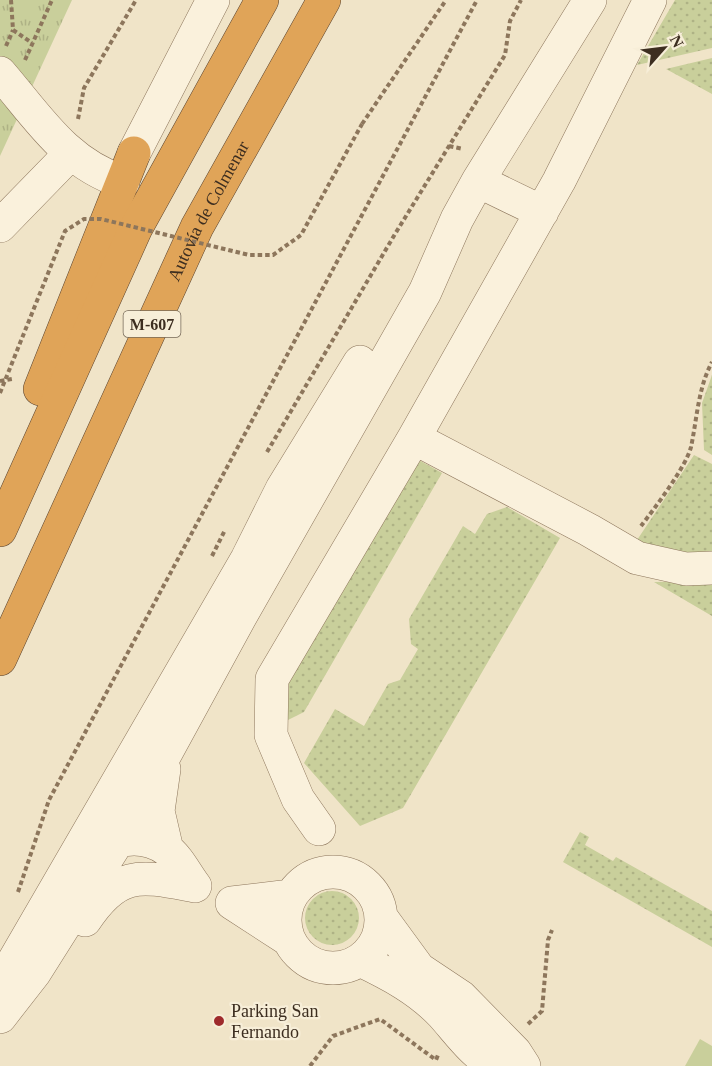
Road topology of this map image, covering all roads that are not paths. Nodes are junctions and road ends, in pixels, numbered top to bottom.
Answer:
1 (213, 0) edge
2 (261, 0) edge
3 (324, 0) edge
4 (590, 0) edge
5 (650, 0) edge
6 (0, 73) edge
7 (70, 154) junction
8 (128, 168) junction
9 (478, 181) junction
10 (542, 212) junction
11 (456, 219) junction
12 (0, 226) edge
13 (414, 438) junction
14 (0, 494) edge
15 (0, 530) edge
16 (247, 559) junction
17 (712, 568) edge
18 (0, 659) edge
19 (166, 753) junction
20 (319, 829) junction
21 (105, 846) junction
22 (167, 850) junction
23 (349, 874) junction
24 (151, 878) junction
25 (195, 886) junction
26 (301, 886) junction
27 (232, 903) junction
28 (381, 917) junction
29 (289, 940) junction
30 (360, 960) junction
31 (35, 972) junction
32 (0, 985) edge
33 (0, 1001) edge
34 (0, 1017) edge
35 (509, 1058) edge

1 - 8 street
2 - 15 highway, M-607
3 - 18 highway, Autovía de Colmenar / M-607
4 - 9 street
5 - 10 street
6 - 7 street
7 - 8 street
7 - 12 street
8 - 14 highway
9 - 10 street
9 - 11 street
10 - 13 street
11 - 16 street
11 - 19 street
13 - 17 street
13 - 20 street
16 - 21 street
16 - 32 street
19 - 21 street
19 - 22 street
20 - 23 street
20 - 26 street
21 - 22 street
21 - 24 street
21 - 31 street
21 - 33 street
22 - 25 street
23 - 26 street
23 - 28 street
24 - 25 street
24 - 31 street
25 - 27 street
26 - 27 street
26 - 29 street
27 - 29 street
28 - 30 street
28 - 35 street
29 - 30 street
30 - 35 street
31 - 34 street

